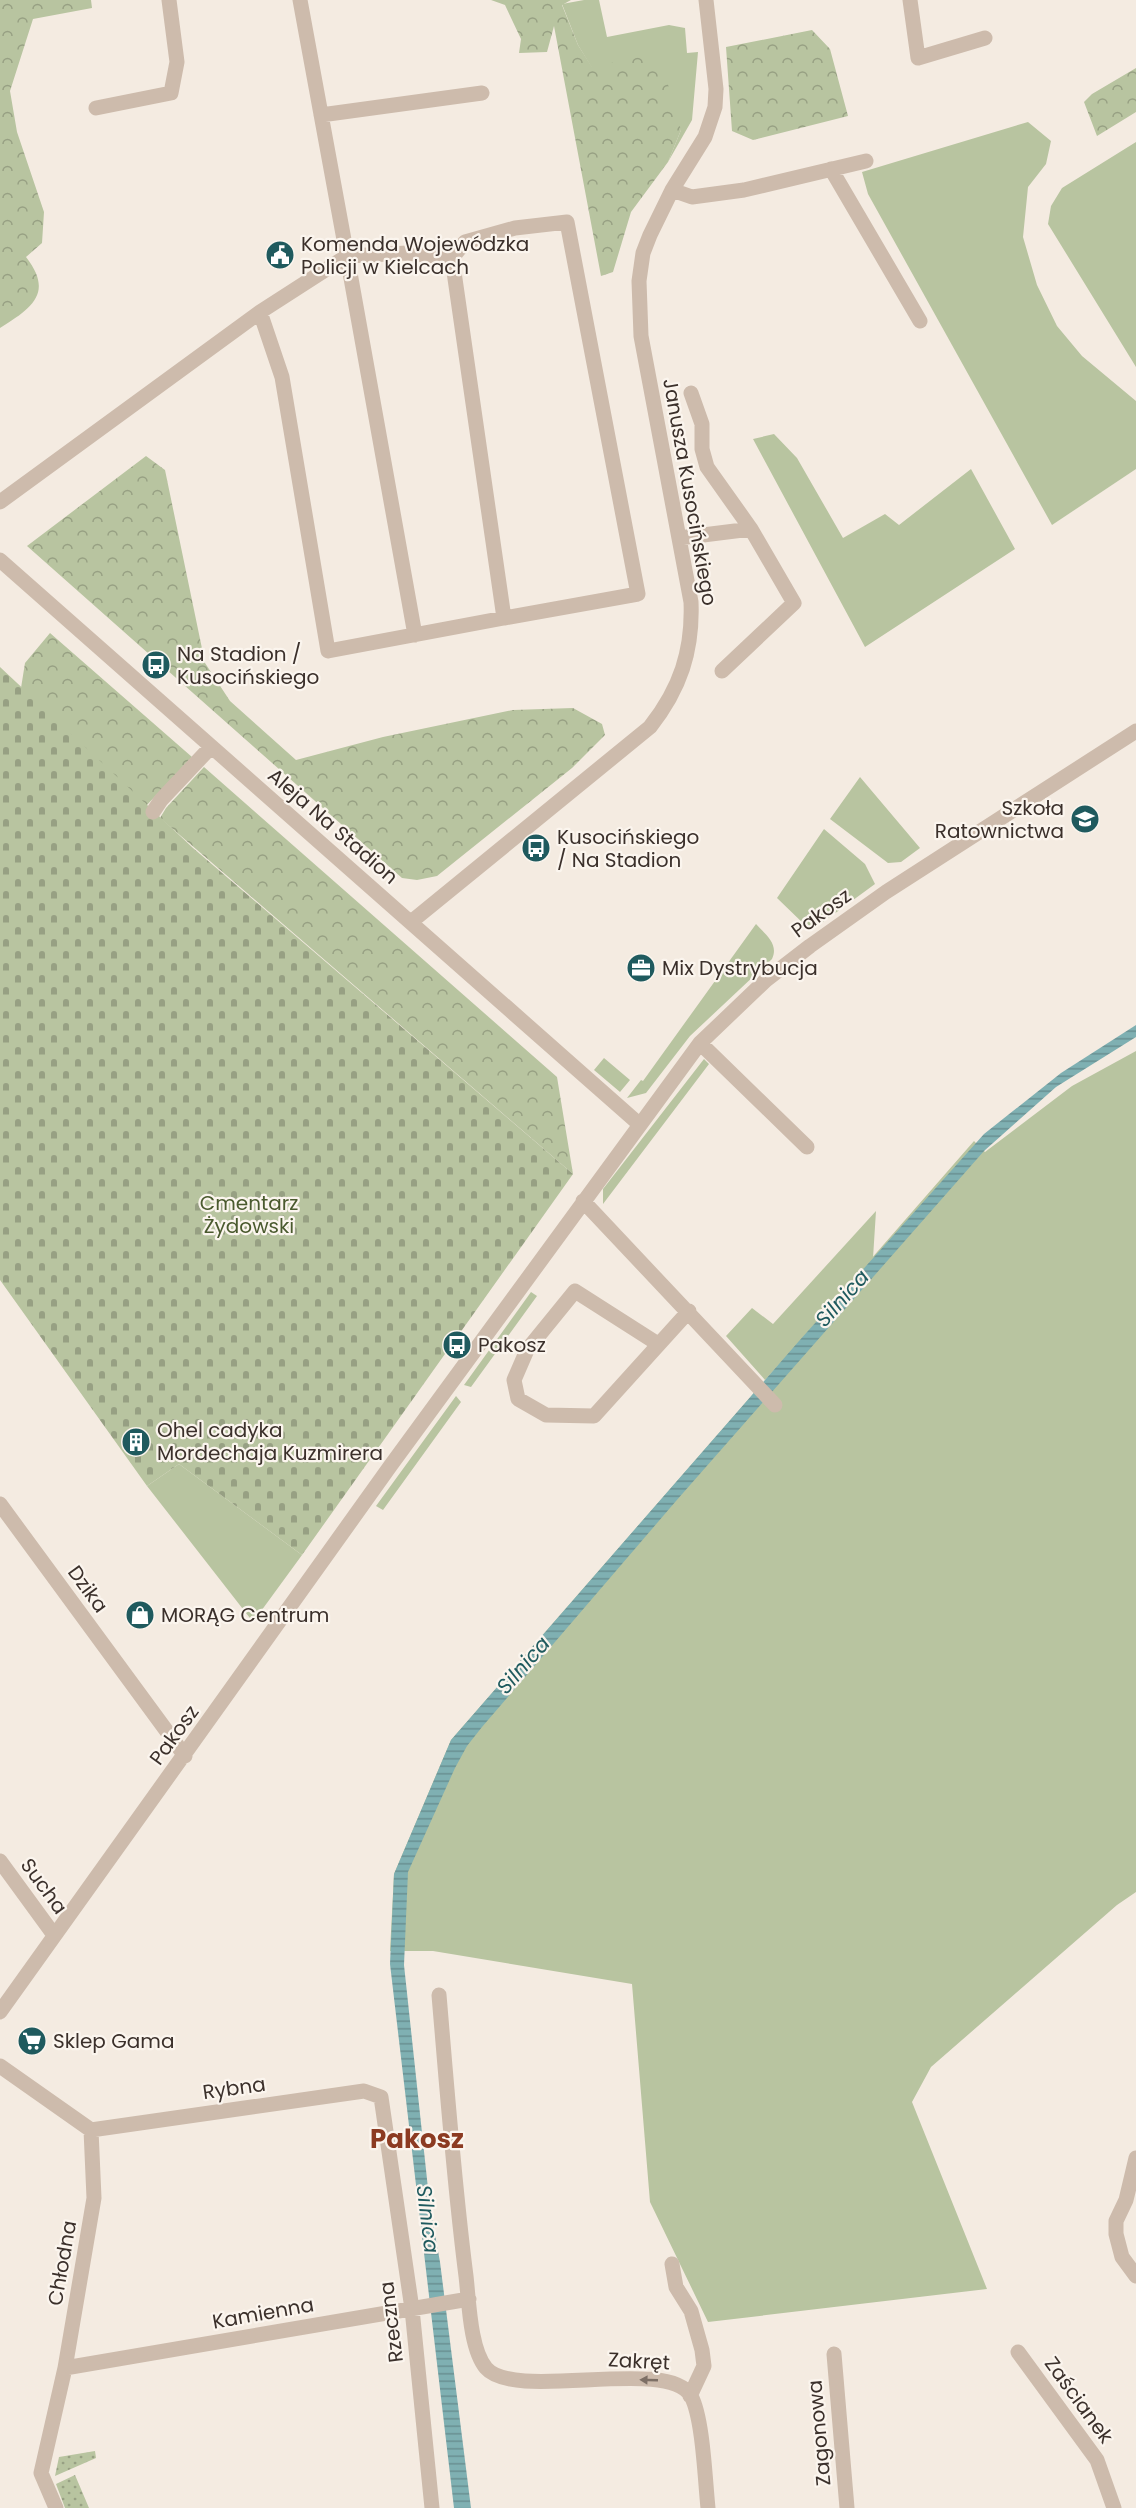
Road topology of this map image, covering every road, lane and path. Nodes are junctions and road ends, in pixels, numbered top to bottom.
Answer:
1 (169, 0) edge
2 (300, 0) edge
3 (706, 0) edge
4 (910, 0) edge
5 (985, 38) dead end
6 (482, 93) dead end
7 (96, 108) dead end
8 (321, 115) junction
9 (866, 161) dead end
10 (831, 169) junction
11 (672, 190) junction
12 (347, 256) junction
13 (452, 258) junction
14 (260, 312) junction
15 (920, 321) dead end
16 (691, 393) dead end
17 (0, 502) edge
18 (751, 529) junction
19 (679, 538) junction
20 (0, 560) edge
21 (504, 618) junction
22 (415, 634) junction
23 (722, 671) dead end
24 (1136, 731) edge
25 (211, 747) junction
26 (153, 812) dead end
27 (411, 922) junction
28 (700, 1043) junction
29 (639, 1124) junction
30 (807, 1147) dead end
31 (583, 1201) junction
32 (689, 1311) junction
33 (658, 1344) junction
34 (775, 1405) dead end
35 (0, 1504) edge
36 (185, 1756) junction
37 (0, 1861) edge
38 (54, 1935) junction
39 (439, 1995) dead end
40 (0, 2012) edge
41 (0, 2066) edge
42 (381, 2097) joint
43 (91, 2130) junction
44 (1136, 2158) edge
45 (672, 2264) dead end
46 (1136, 2276) edge
47 (461, 2300) junction
48 (417, 2308) junction
49 (1018, 2352) dead end
50 (834, 2354) dead end
51 (65, 2368) junction
52 (693, 2401) junction
53 (56, 2508) edge
54 (432, 2508) edge
55 (708, 2508) edge
56 (846, 2508) edge
57 (1114, 2508) edge

1 - 7 street
2 - 8 street
3 - 11 street, Janusza Kusocińskiego
4 - 5 street
6 - 8 street
8 - 12 street
9 - 10 street
10 - 11 street
10 - 15 street
11 - 19 street, Janusza Kusocińskiego
12 - 13 street
12 - 14 street
12 - 22 street
13 - 21 street
13 - 21 street
14 - 17 street
14 - 22 street
16 - 18 street
18 - 19 street
18 - 23 street
19 - 27 street, Janusza Kusocińskiego
20 - 25 street, Aleja Na Stadion
21 - 22 street
24 - 28 street, Pakosz
25 - 26 street
25 - 27 street, Aleja Na Stadion
27 - 29 street, Aleja Na Stadion
28 - 29 street, Pakosz
28 - 30 street
29 - 31 street, Pakosz
31 - 32 street
31 - 36 street, Pakosz
32 - 33 street
32 - 34 street
33 - 33 street
35 - 36 street, Dzika
36 - 38 street, Pakosz
37 - 38 street, Sucha
38 - 40 street, Pakosz
39 - 47 street
41 - 43 street
42 - 43 street, Rybna
42 - 48 street, Rzeczna
43 - 51 street, Chłodna
44 - 46 street
45 - 52 street
47 - 48 street, Kamienna
52 -> 47 street, Zakręt
48 - 51 street, Kamienna
48 - 54 street, Rzeczna
49 - 57 street, Zaścianek
50 - 56 street, Zagonowa
51 - 53 street, Chłodna
52 - 55 street

